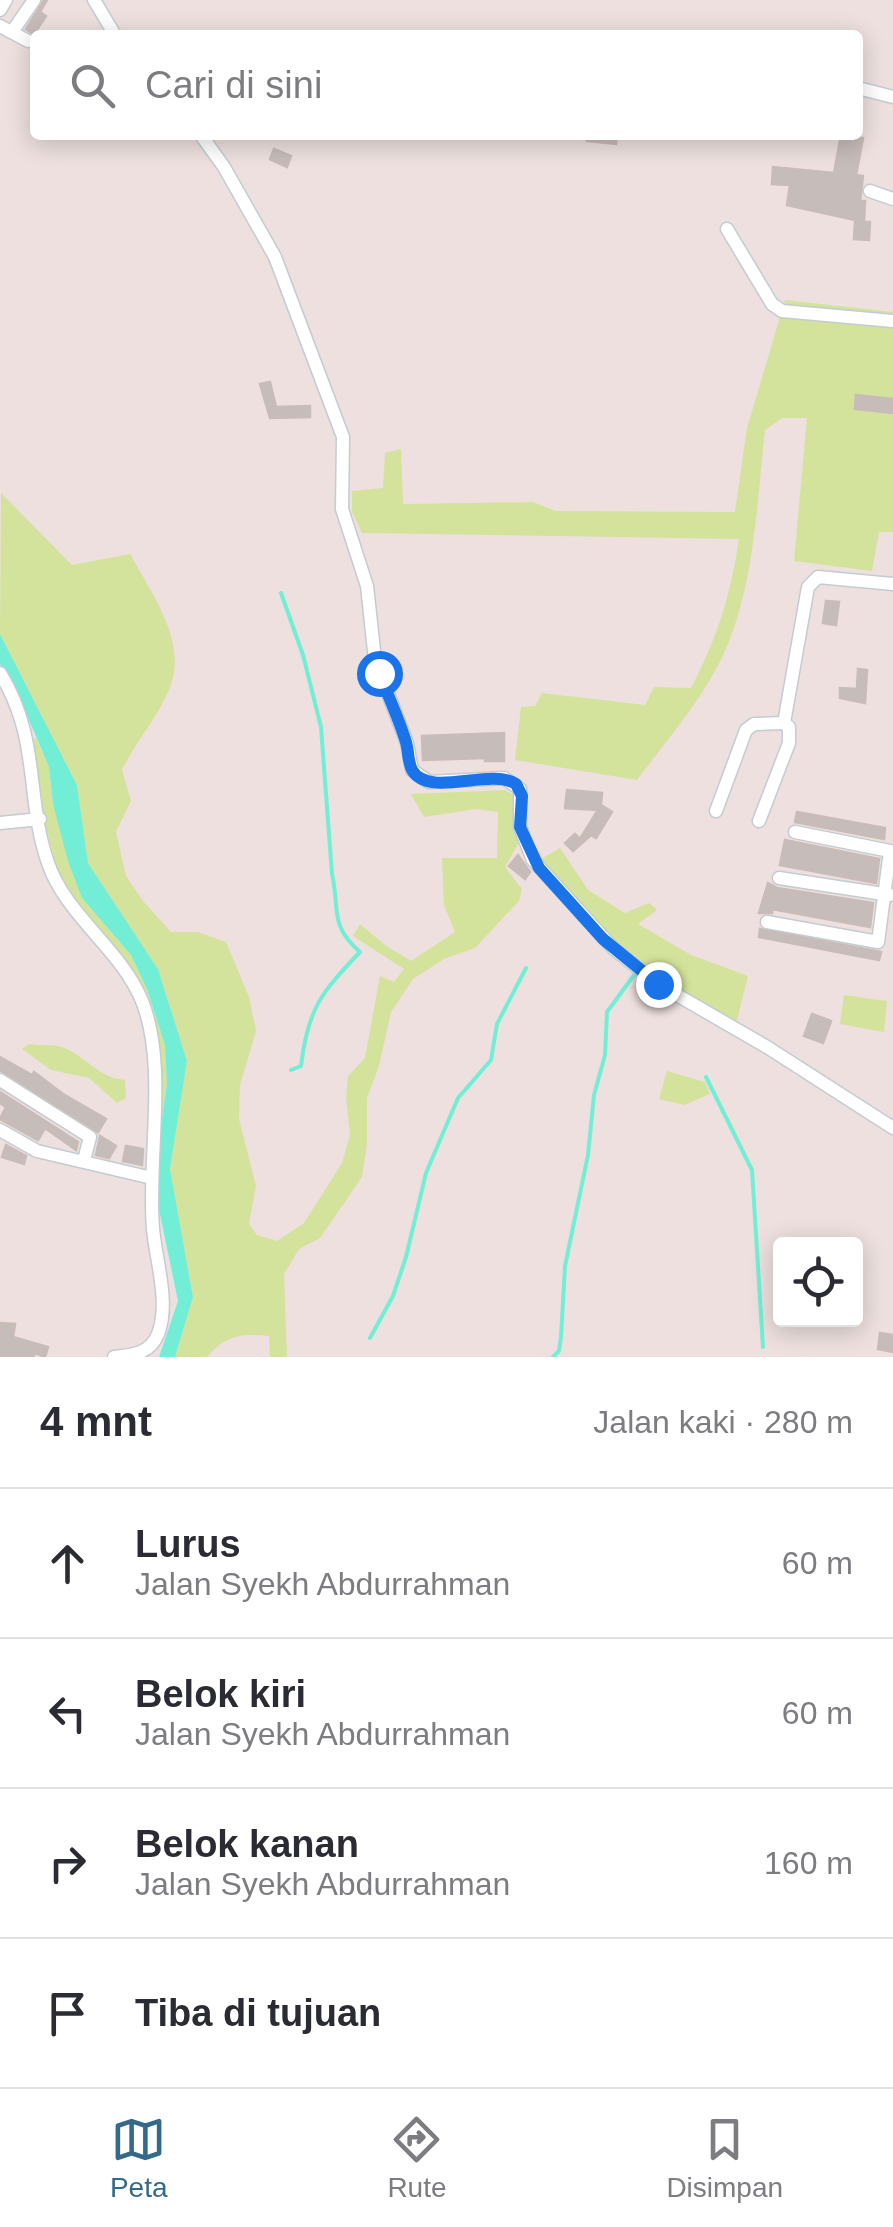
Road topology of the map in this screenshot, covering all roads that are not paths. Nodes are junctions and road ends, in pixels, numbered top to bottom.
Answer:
1 (6, 0) edge
2 (34, 0) edge
3 (94, 0) edge
4 (0, 10) edge
5 (6, 29) edge
6 (112, 30) edge
7 (28, 42) dead end
8 (863, 89) edge
9 (893, 97) edge
10 (205, 140) edge
11 (870, 191) dead end
12 (893, 200) edge
13 (727, 229) dead end
14 (893, 321) edge
15 (893, 584) edge
16 (0, 673) edge
17 (784, 723) junction
18 (716, 811) dead end
19 (40, 819) junction
20 (758, 821) dead end
21 (0, 823) edge
22 (795, 832) dead end
23 (779, 878) dead end
24 (889, 895) edge
25 (766, 922) dead end
26 (0, 1080) edge
27 (893, 1128) edge
28 (0, 1130) edge
29 (84, 1160) junction
30 (152, 1178) junction
31 (114, 1357) edge

1 - 4 street
2 - 5 street
3 - 6 street
5 - 7 street
8 - 9 street
10 - 27 street
11 - 12 street
13 - 14 street
15 - 17 street
16 - 19 street
17 - 18 street
17 - 20 street
19 - 21 street
19 - 30 street
22 - 24 street
23 - 24 street
24 - 25 street
26 - 29 street
28 - 29 street
29 - 30 street
30 - 31 street

